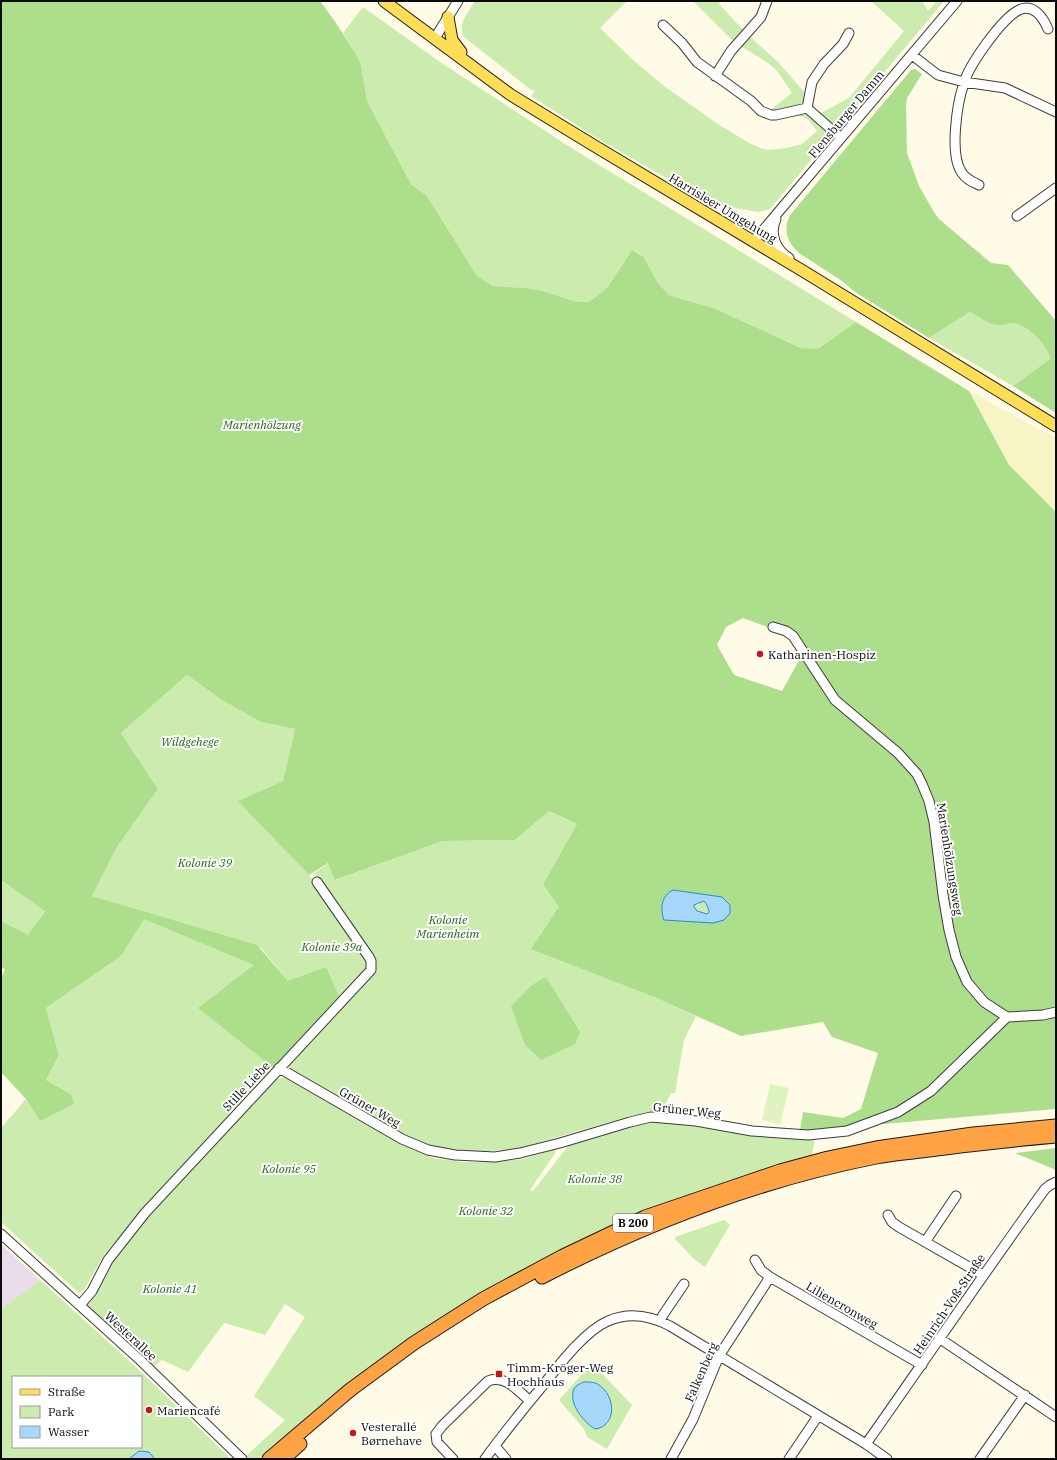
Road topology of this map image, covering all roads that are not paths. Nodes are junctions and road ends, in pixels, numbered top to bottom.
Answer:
1 (384, 1) edge
2 (458, 1) edge
3 (767, 1) edge
4 (957, 1) edge
5 (448, 17) junction
6 (663, 25) dead end
7 (1048, 29) dead end
8 (849, 33) dead end
9 (435, 38) junction
10 (912, 56) junction
11 (467, 61) junction
12 (715, 76) junction
13 (964, 82) junction
14 (807, 108) junction
15 (1056, 112) edge
16 (841, 138) junction
17 (979, 184) dead end
18 (1056, 188) edge
19 (779, 212) junction
20 (1017, 216) dead end
21 (753, 242) junction
22 (828, 287) junction
23 (1056, 426) edge
24 (773, 627) dead end
25 (317, 882) dead end
26 (1056, 1012) edge
27 (1006, 1017) junction
28 (279, 1068) junction
29 (1056, 1126) edge
30 (1056, 1136) edge
31 (1056, 1182) edge
32 (956, 1196) dead end
33 (888, 1215) dead end
34 (1, 1234) edge
35 (925, 1242) junction
36 (755, 1260) dead end
37 (983, 1275) junction
38 (770, 1277) junction
39 (684, 1284) dead end
40 (80, 1305) junction
41 (660, 1321) junction
42 (939, 1338) junction
43 (719, 1356) junction
44 (922, 1365) junction
45 (1025, 1395) junction
46 (530, 1401) junction
47 (818, 1416) junction
48 (1056, 1417) edge
49 (866, 1444) junction
50 (494, 1446) junction
51 (242, 1459) edge
52 (269, 1459) edge
53 (283, 1459) edge
54 (452, 1459) edge
55 (485, 1459) edge
56 (506, 1459) edge
57 (670, 1459) edge
58 (789, 1459) edge
59 (887, 1459) edge
60 (980, 1459) edge

1 - 9 main road, Harrisleer Umgehung
2 - 5 street
3 - 12 street
4 - 10 street, Flensburger Damm
5 - 9 street
5 - 11 main road
6 - 12 street
7 - 13 street
8 - 14 street
9 - 11 main road, Harrisleer Umgehung
10 - 13 street
10 - 16 street, Flensburger Damm
11 - 21 main road, Harrisleer Umgehung
12 - 14 street
13 - 15 street
13 - 17 street
14 - 16 street
16 - 19 street, Flensburger Damm
18 - 20 street
19 - 21 street, Flensburger Damm
19 - 22 street
21 - 22 main road, Harrisleer Umgehung
22 - 23 main road, Harrisleer Umgehung
24 - 27 street, Marienhölzungsweg
25 - 28 street, Stille Liebe
26 - 27 street
27 - 28 street, Grüner Weg
28 - 40 street, Stille Liebe
29 - 52 highway, B 200
30 - 53 highway, B 200
31 - 37 street, Heinrich-Voß-Straße
32 - 35 street
33 - 35 street
34 - 40 street, Westerallee
35 - 37 street
36 - 38 street, Liliencronweg
37 - 42 street, Heinrich-Voß-Straße
38 - 43 street, Falkenberg
38 - 44 street, Liliencronweg
39 - 41 street
40 - 51 street, Westerallee
41 - 43 street
41 - 46 street
42 - 44 street, Heinrich-Voß-Straße
42 - 45 street
43 - 47 street
43 - 57 street, Falkenberg
44 - 49 street, Heinrich-Voß-Straße
45 - 48 street
45 - 60 street
46 - 50 street
46 - 54 street
47 - 49 street
47 - 58 street
49 - 59 street
50 - 55 street
50 - 56 street

